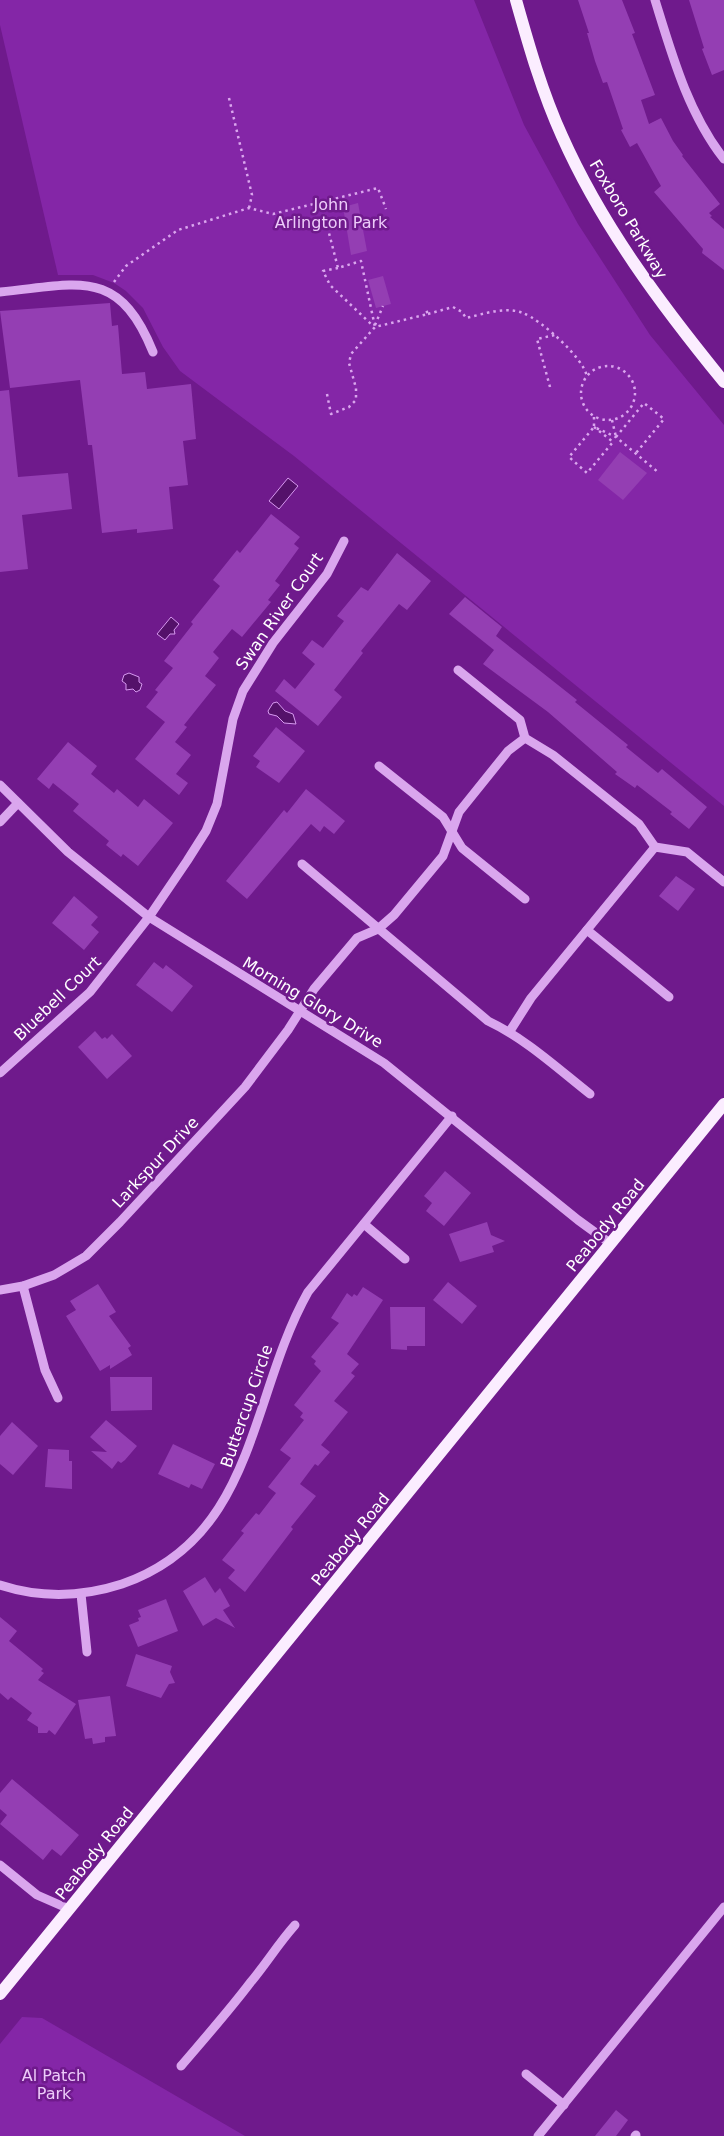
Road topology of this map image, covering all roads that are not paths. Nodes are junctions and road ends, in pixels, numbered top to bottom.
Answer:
1 (516, 0) edge
2 (655, 0) edge
3 (724, 159) edge
4 (0, 292) edge
5 (153, 352) dead end
6 (724, 382) edge
7 (344, 541) dead end
8 (458, 670) dead end
9 (525, 738) junction
10 (379, 766) dead end
11 (0, 785) edge
12 (18, 803) junction
13 (0, 822) edge
14 (453, 832) junction
15 (655, 847) junction
16 (302, 864) dead end
17 (724, 882) edge
18 (525, 899) dead end
19 (149, 917) junction
20 (378, 929) junction
21 (587, 930) junction
22 (669, 997) dead end
23 (300, 1011) junction
24 (510, 1031) junction
25 (0, 1073) edge
26 (590, 1094) dead end
27 (724, 1104) edge
28 (452, 1116) junction
29 (364, 1224) junction
30 (611, 1244) junction
31 (405, 1259) dead end
32 (23, 1286) junction
33 (0, 1290) edge
34 (58, 1398) dead end
35 (0, 1585) edge
36 (81, 1594) junction
37 (87, 1652) dead end
38 (0, 1865) edge
39 (724, 1907) edge
40 (69, 1909) junction
41 (294, 1926) dead end
42 (0, 1994) edge
43 (181, 2066) dead end
44 (526, 2074) dead end
45 (564, 2105) junction
46 (538, 2136) edge

1 - 6 main road, Foxboro Parkway
2 - 3 street
4 - 5 street
7 - 19 street, Swan River Court
8 - 9 street
9 - 14 street, Larkspur Drive
9 - 15 street
10 - 14 street
11 - 12 street, Morning Glory Drive
12 - 13 street
12 - 19 street, Morning Glory Drive
14 - 18 street
14 - 20 street, Larkspur Drive
15 - 17 street
15 - 21 street
16 - 20 street
19 - 23 street, Morning Glory Drive
19 - 25 street, Bluebell Court
20 - 23 street, Larkspur Drive
20 - 24 street
21 - 22 street
21 - 24 street
23 - 28 street, Morning Glory Drive
23 - 32 street, Larkspur Drive
24 - 26 street
27 - 30 main road, Peabody Road
28 - 29 street, Buttercup Circle
28 - 30 street, Morning Glory Drive
29 - 31 street
29 - 36 street, Buttercup Circle
30 - 40 main road, Peabody Road
32 - 33 street, Larkspur Drive
32 - 34 street
35 - 36 street, Buttercup Circle
36 - 37 street
38 - 40 street
39 - 45 street
40 - 42 main road, Peabody Road
41 - 43 street
44 - 45 street
45 - 46 street

